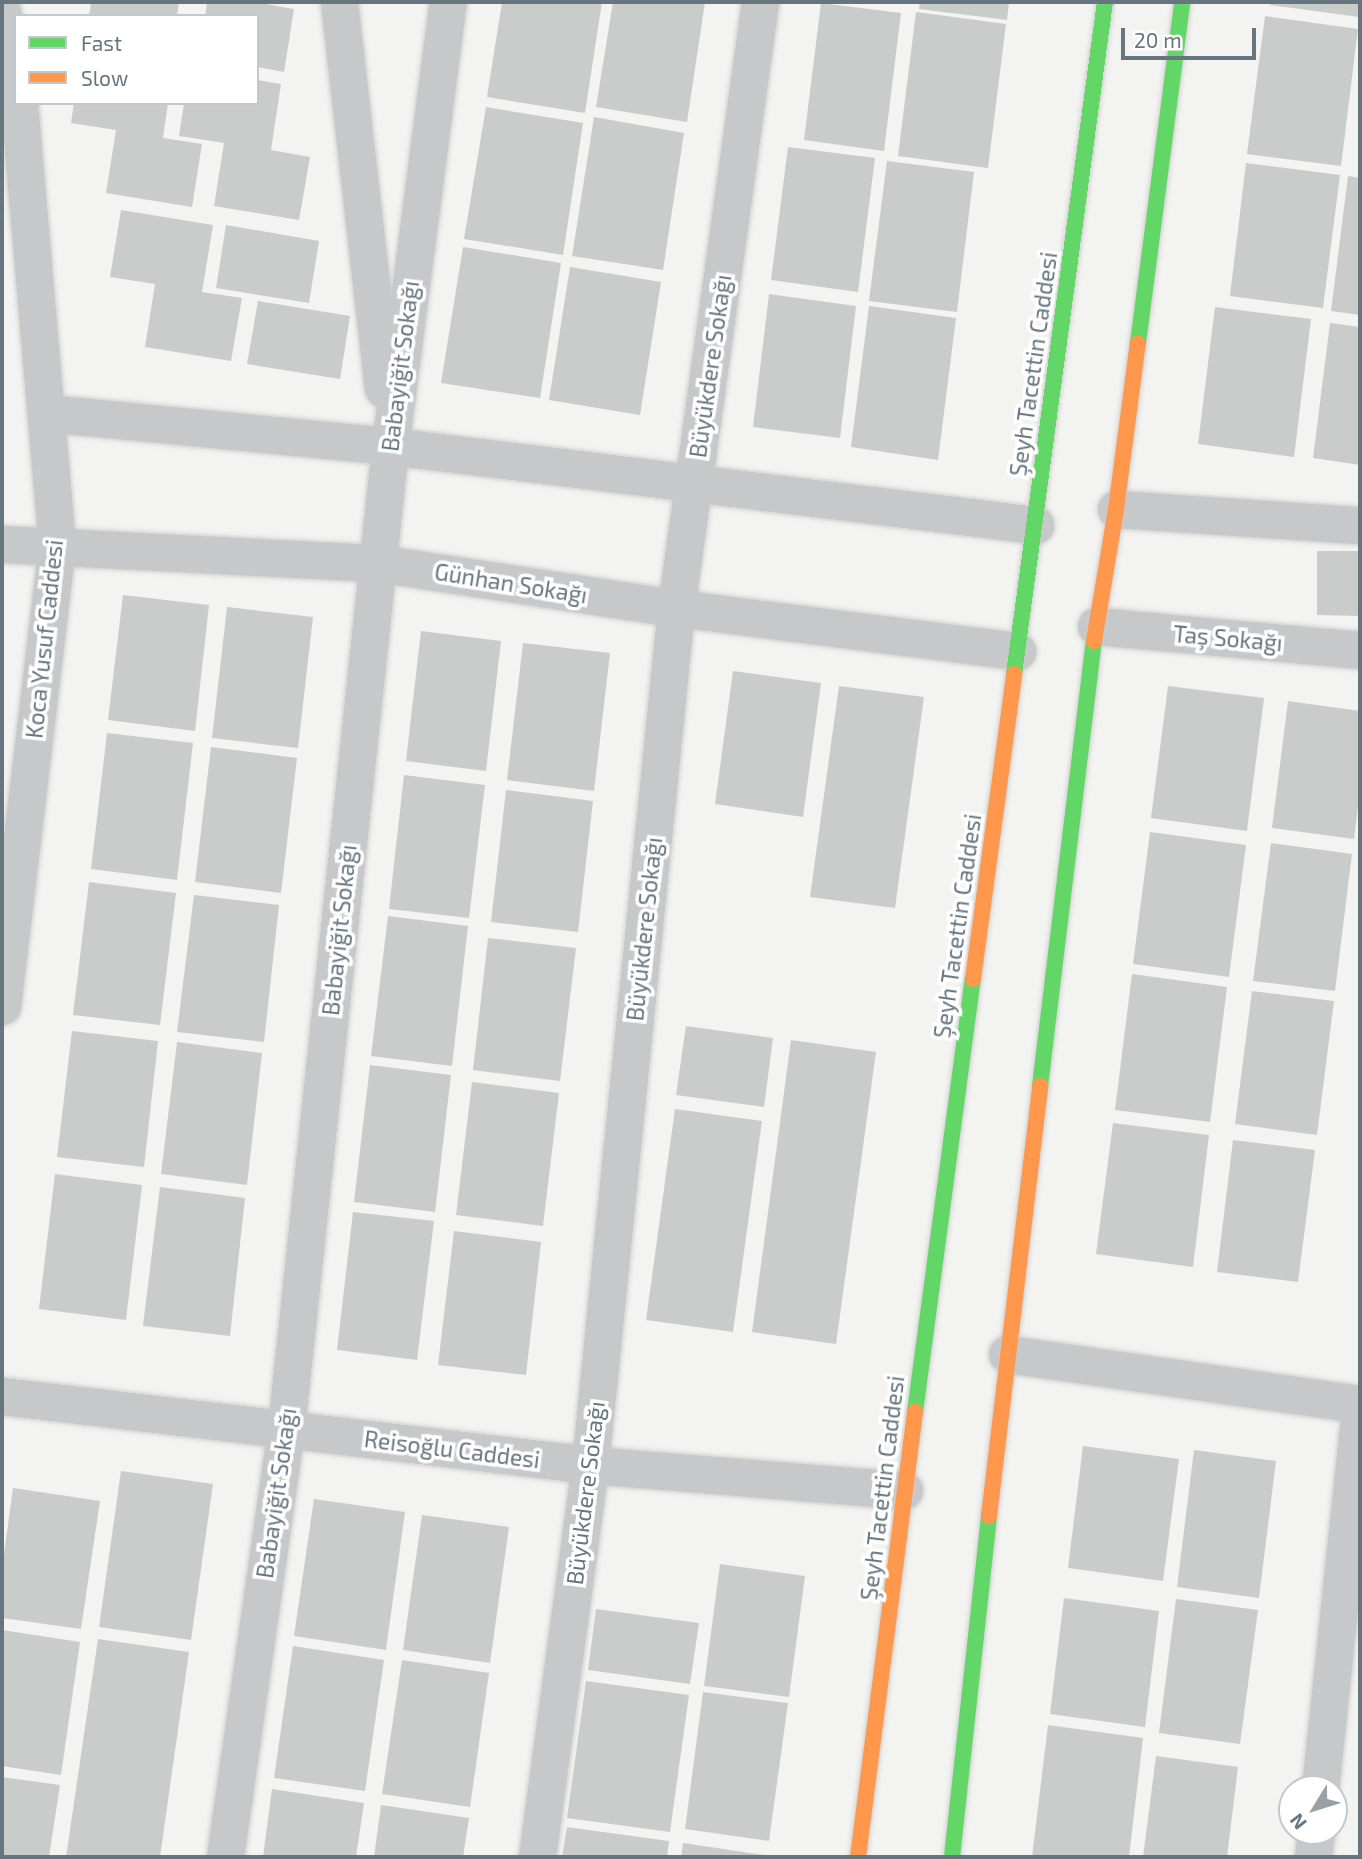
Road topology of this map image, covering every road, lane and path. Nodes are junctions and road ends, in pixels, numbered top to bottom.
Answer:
1 (339, 2) edge
2 (448, 2) edge
3 (760, 2) edge
4 (1105, 2) edge
5 (1182, 2) edge
6 (2, 11) edge
7 (14, 69) edge
8 (19, 105) edge
9 (46, 413) junction
10 (390, 446) junction
11 (694, 484) junction
12 (1116, 509) junction
13 (1035, 525) junction
14 (1360, 525) edge
15 (2, 544) edge
16 (57, 546) junction
17 (377, 563) junction
18 (676, 608) junction
19 (1096, 626) junction
20 (1360, 650) edge
21 (1017, 651) junction
22 (2, 1006) edge
23 (1007, 1354) junction
24 (2, 1396) edge
25 (1360, 1405) edge
26 (286, 1428) junction
27 (590, 1465) junction
28 (904, 1490) junction
29 (1348, 1643) edge
30 (1323, 1775) edge
31 (225, 1857) edge
32 (537, 1857) edge
33 (858, 1857) edge
34 (952, 1857) edge

1 - 10 street
2 - 10 street, Babayiğit Sokağı
3 - 11 street, Büyükdere Sokağı
4 - 13 street, Şeyh Tacettin Caddesi
5 - 12 street
6 - 7 street
8 - 9 street, Koca Yusuf Caddesi
9 - 10 street
9 - 16 street, Koca Yusuf Caddesi
10 - 11 street
10 - 17 street, Babayiğit Sokağı
11 - 13 street
11 - 18 street, Büyükdere Sokağı
12 - 14 street
12 - 19 street
13 - 21 street, Şeyh Tacettin Caddesi
15 - 16 street, Günhan Sokağı
16 - 17 street, Günhan Sokağı
16 - 22 street, Koca Yusuf Caddesi
17 - 18 street, Günhan Sokağı
17 - 26 street, Babayiğit Sokağı
18 - 21 street, Günhan Sokağı
18 - 27 street, Büyükdere Sokağı
19 - 20 street, Taş Sokağı
19 - 23 street
21 - 28 street, Şeyh Tacettin Caddesi
23 - 25 street
23 - 34 street
24 - 26 street, Reisoğlu Caddesi
25 - 29 street
26 - 27 street, Reisoğlu Caddesi
26 - 31 street, Babayiğit Sokağı
27 - 28 street, Reisoğlu Caddesi
27 - 32 street, Büyükdere Sokağı
28 - 33 street, Şeyh Tacettin Caddesi
29 - 30 street

